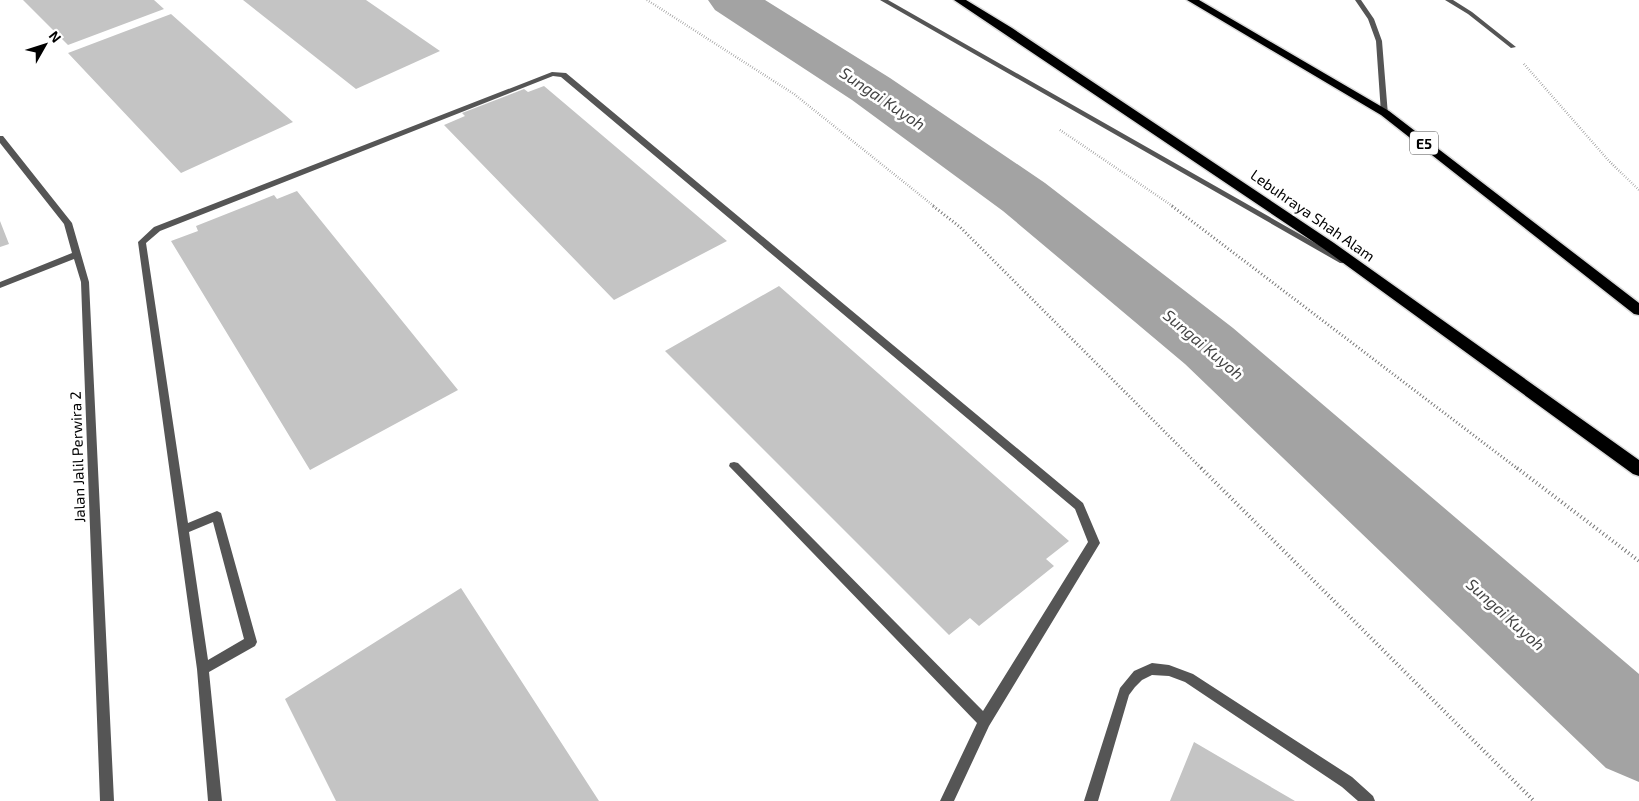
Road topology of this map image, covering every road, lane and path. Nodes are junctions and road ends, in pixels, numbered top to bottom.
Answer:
1 (646, 0) edge
2 (883, 0) edge
3 (960, 0) edge
4 (1192, 0) edge
5 (1358, 0) edge
6 (1448, 0) edge
7 (1513, 47) joint
8 (1384, 112) junction
9 (1052, 125) dead end
10 (0, 138) edge
11 (1639, 190) edge
12 (77, 255) junction
13 (1380, 283) junction
14 (0, 285) edge
15 (1639, 310) edge
16 (734, 466) dead end
17 (1639, 469) edge
18 (184, 529) junction
19 (1639, 561) edge
20 (203, 669) junction
21 (984, 721) junction
22 (107, 801) edge
23 (215, 801) edge
24 (948, 801) edge
25 (1091, 801) edge
26 (1368, 801) edge
27 (1534, 801) edge

1 - 27 path
2 - 13 street
3 - 13 highway, Lebuhraya Shah Alam
4 - 8 highway, E5
5 - 8 street
6 - 7 street
7 - 11 path
8 - 15 highway, E5
9 - 19 path
10 - 12 street, Jalan Jalil Perwira 2
12 - 14 street
12 - 22 street, Jalan Jalil Perwira 2
13 - 17 highway, Lebuhraya Shah Alam
16 - 21 street
18 - 20 street
18 - 20 street
18 - 21 street
20 - 23 street
21 - 24 street
25 - 26 street

